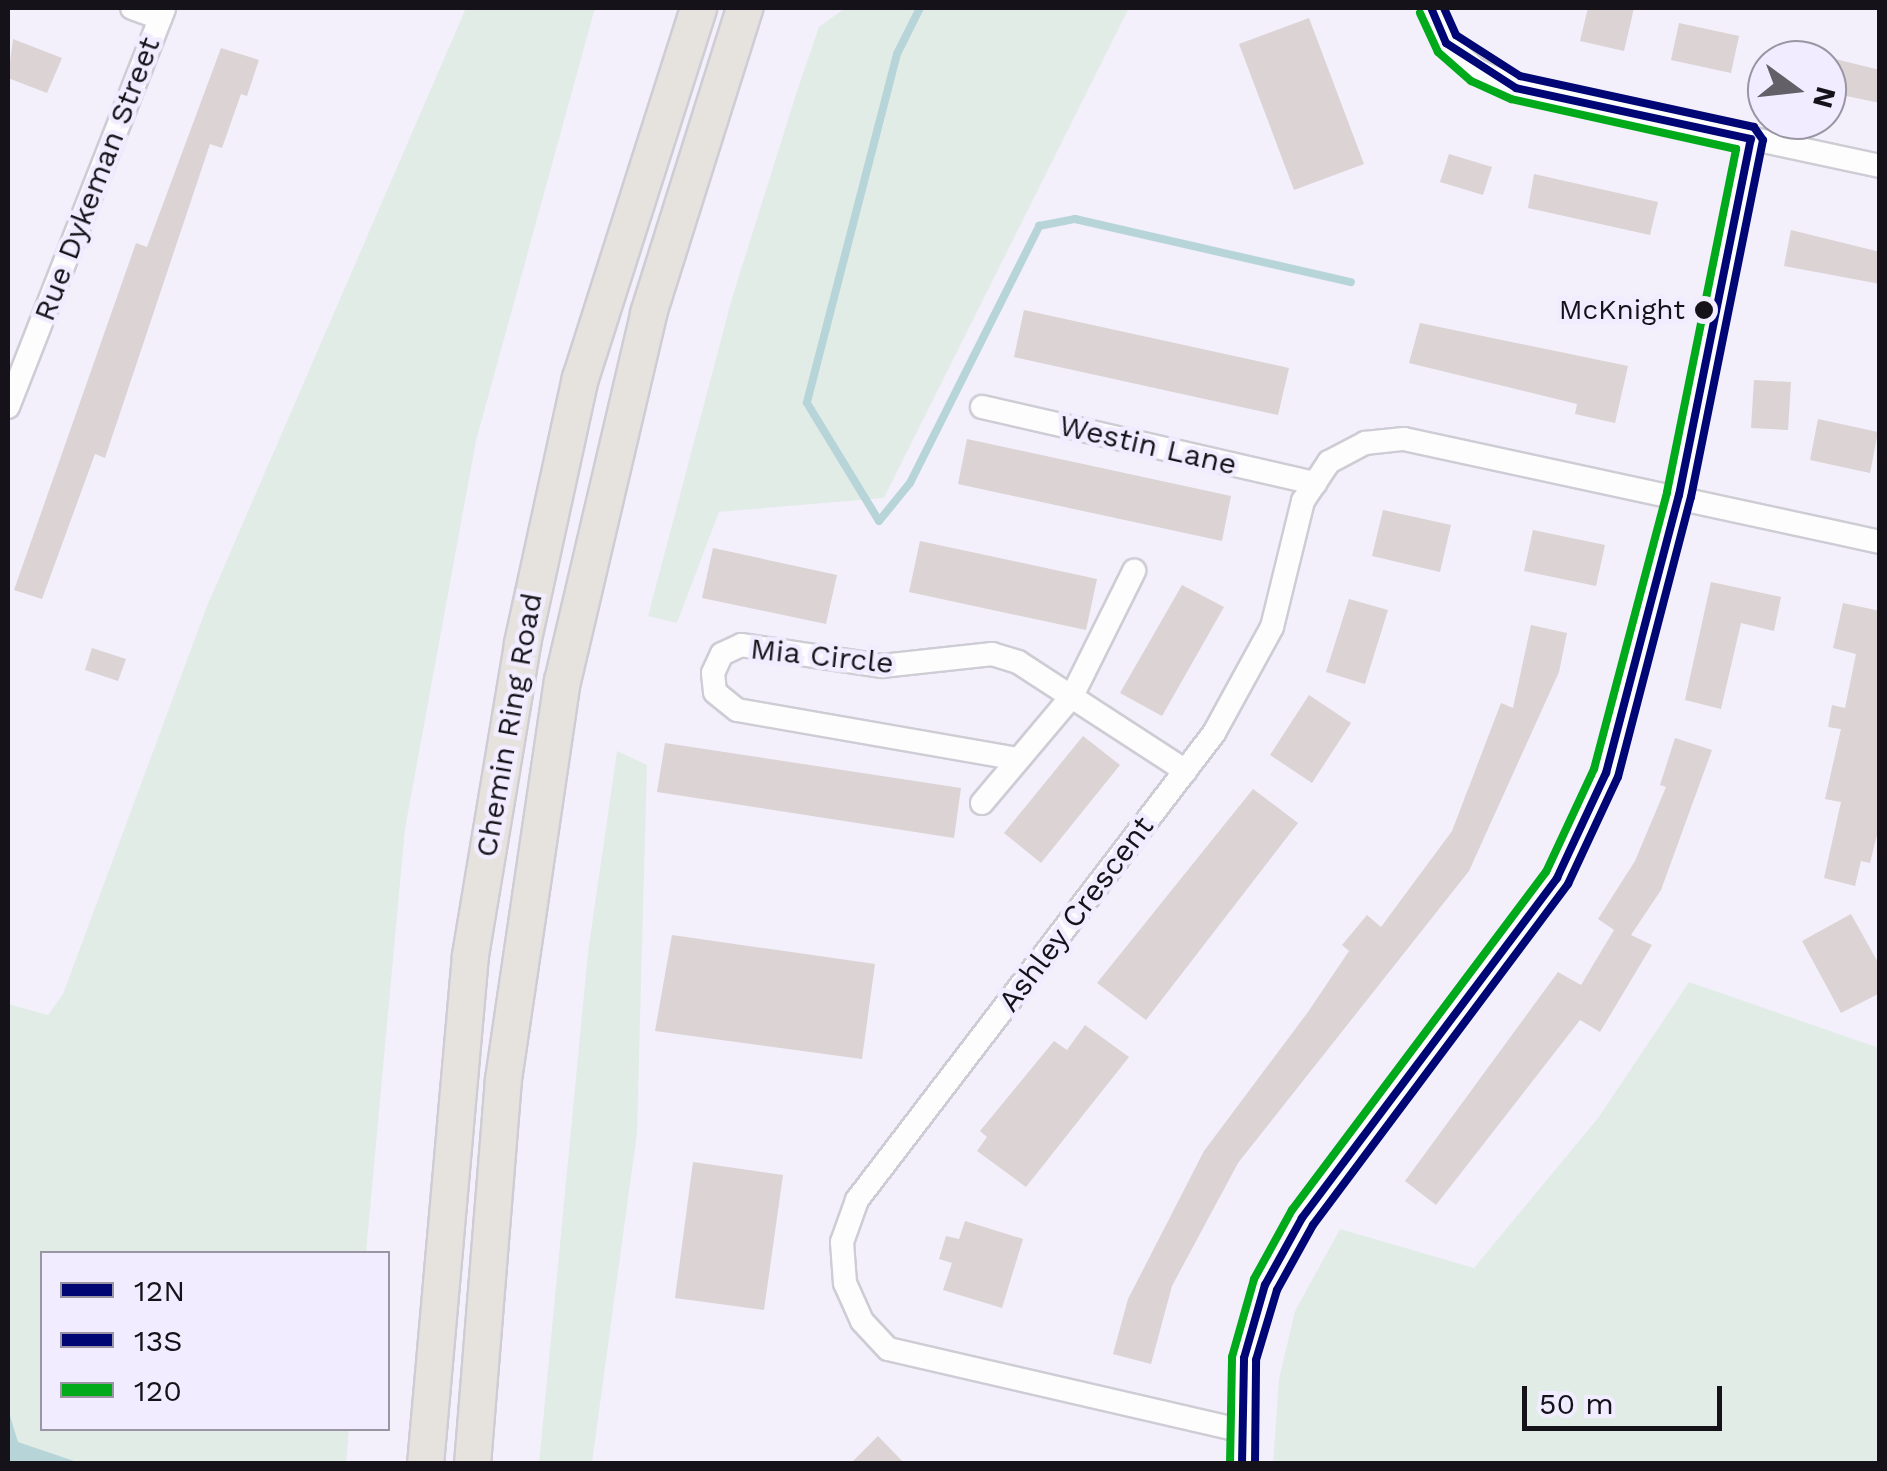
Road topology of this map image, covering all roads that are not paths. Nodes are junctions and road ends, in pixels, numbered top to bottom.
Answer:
1 (132, 8) edge
2 (674, 8) edge
3 (698, 8) edge
4 (744, 8) edge
5 (764, 8) edge
6 (1431, 8) edge
7 (162, 13) edge
8 (1747, 138) edge
9 (1751, 140) edge
10 (1756, 140) edge
11 (1880, 166) edge
12 (620, 240) junction
13 (648, 313) junction
14 (982, 406) dead end
15 (8, 407) edge
16 (1315, 483) junction
17 (1679, 495) junction
18 (1880, 542) edge
19 (1134, 571) dead end
20 (1072, 696) junction
21 (1018, 759) junction
22 (1186, 771) junction
23 (982, 804) dead end
24 (1239, 1430) junction
25 (425, 1464) edge
26 (472, 1464) edge
27 (1242, 1464) edge

1 - 7 street
2 - 12 highway
3 - 12 highway, Chemin Ring Road
4 - 13 highway, Chemin Ring Road
5 - 13 highway
6 - 8 street
7 - 15 street, Rue Dykeman Street
9 - 17 street
10 - 11 street
12 - 25 highway, Chemin Ring Road
13 - 26 highway, Chemin Ring Road
14 - 16 street, Westin Lane
16 - 17 street
16 - 22 street, Ashley Crescent
17 - 18 street
17 - 24 street
19 - 20 street
20 - 21 street
20 - 21 street, Mia Circle
20 - 22 street, Mia Circle
21 - 23 street
22 - 24 street, Ashley Crescent
24 - 27 street

